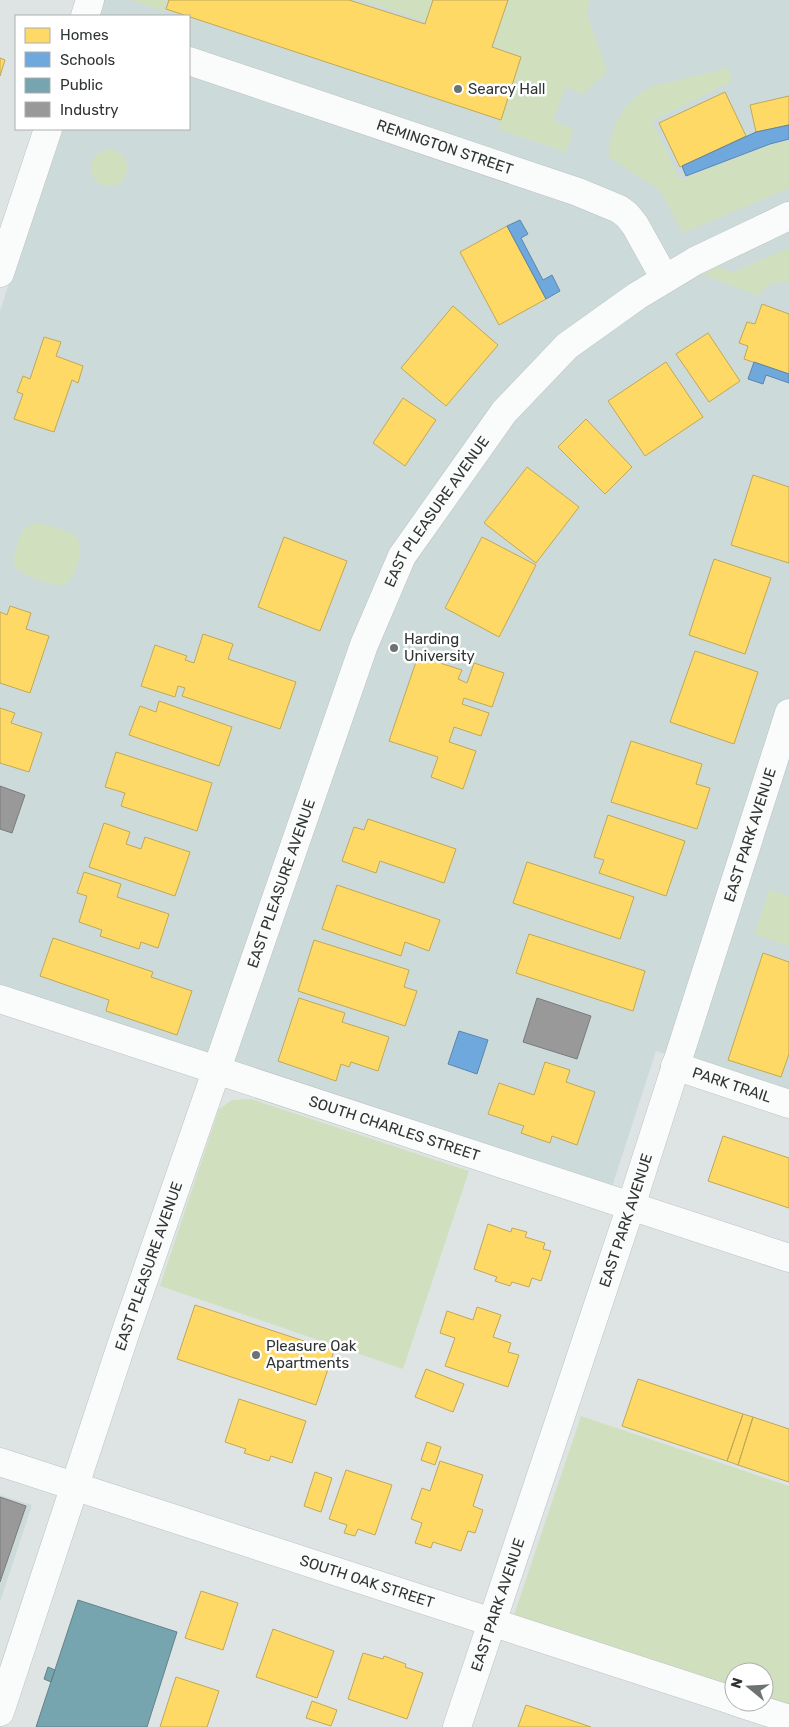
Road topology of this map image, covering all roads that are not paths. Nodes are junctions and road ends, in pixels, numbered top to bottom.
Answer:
1 (90, 0) edge
2 (85, 15) edge
3 (190, 62) edge
4 (48, 130) edge
5 (789, 216) edge
6 (0, 273) edge
7 (665, 279) junction
8 (789, 713) edge
9 (0, 999) edge
10 (675, 1066) junction
11 (217, 1070) junction
12 (789, 1104) edge
13 (631, 1206) junction
14 (789, 1258) edge
15 (0, 1462) edge
16 (75, 1486) junction
17 (491, 1622) junction
18 (724, 1698) edge
19 (0, 1712) edge
20 (767, 1712) edge
21 (789, 1719) edge
22 (457, 1727) edge

1 - 2 street
3 - 7 street, REMINGTON STREET
4 - 6 street
5 - 7 street, EAST PLEASURE AVENUE
7 - 11 street, EAST PLEASURE AVENUE
8 - 10 street, EAST PARK AVENUE
9 - 11 street, SOUTH CHARLES STREET
10 - 12 street, PARK TRAIL
10 - 13 street, EAST PARK AVENUE
11 - 13 street, SOUTH CHARLES STREET
11 - 16 street, EAST PLEASURE AVENUE
13 - 14 street, SOUTH CHARLES STREET
13 - 17 street, EAST PARK AVENUE
15 - 16 street, SOUTH OAK STREET
16 - 17 street, SOUTH OAK STREET
16 - 19 street, EAST PLEASURE AVENUE
17 - 18 street, SOUTH OAK STREET
17 - 22 street, EAST PARK AVENUE
20 - 21 street, SOUTH OAK STREET

